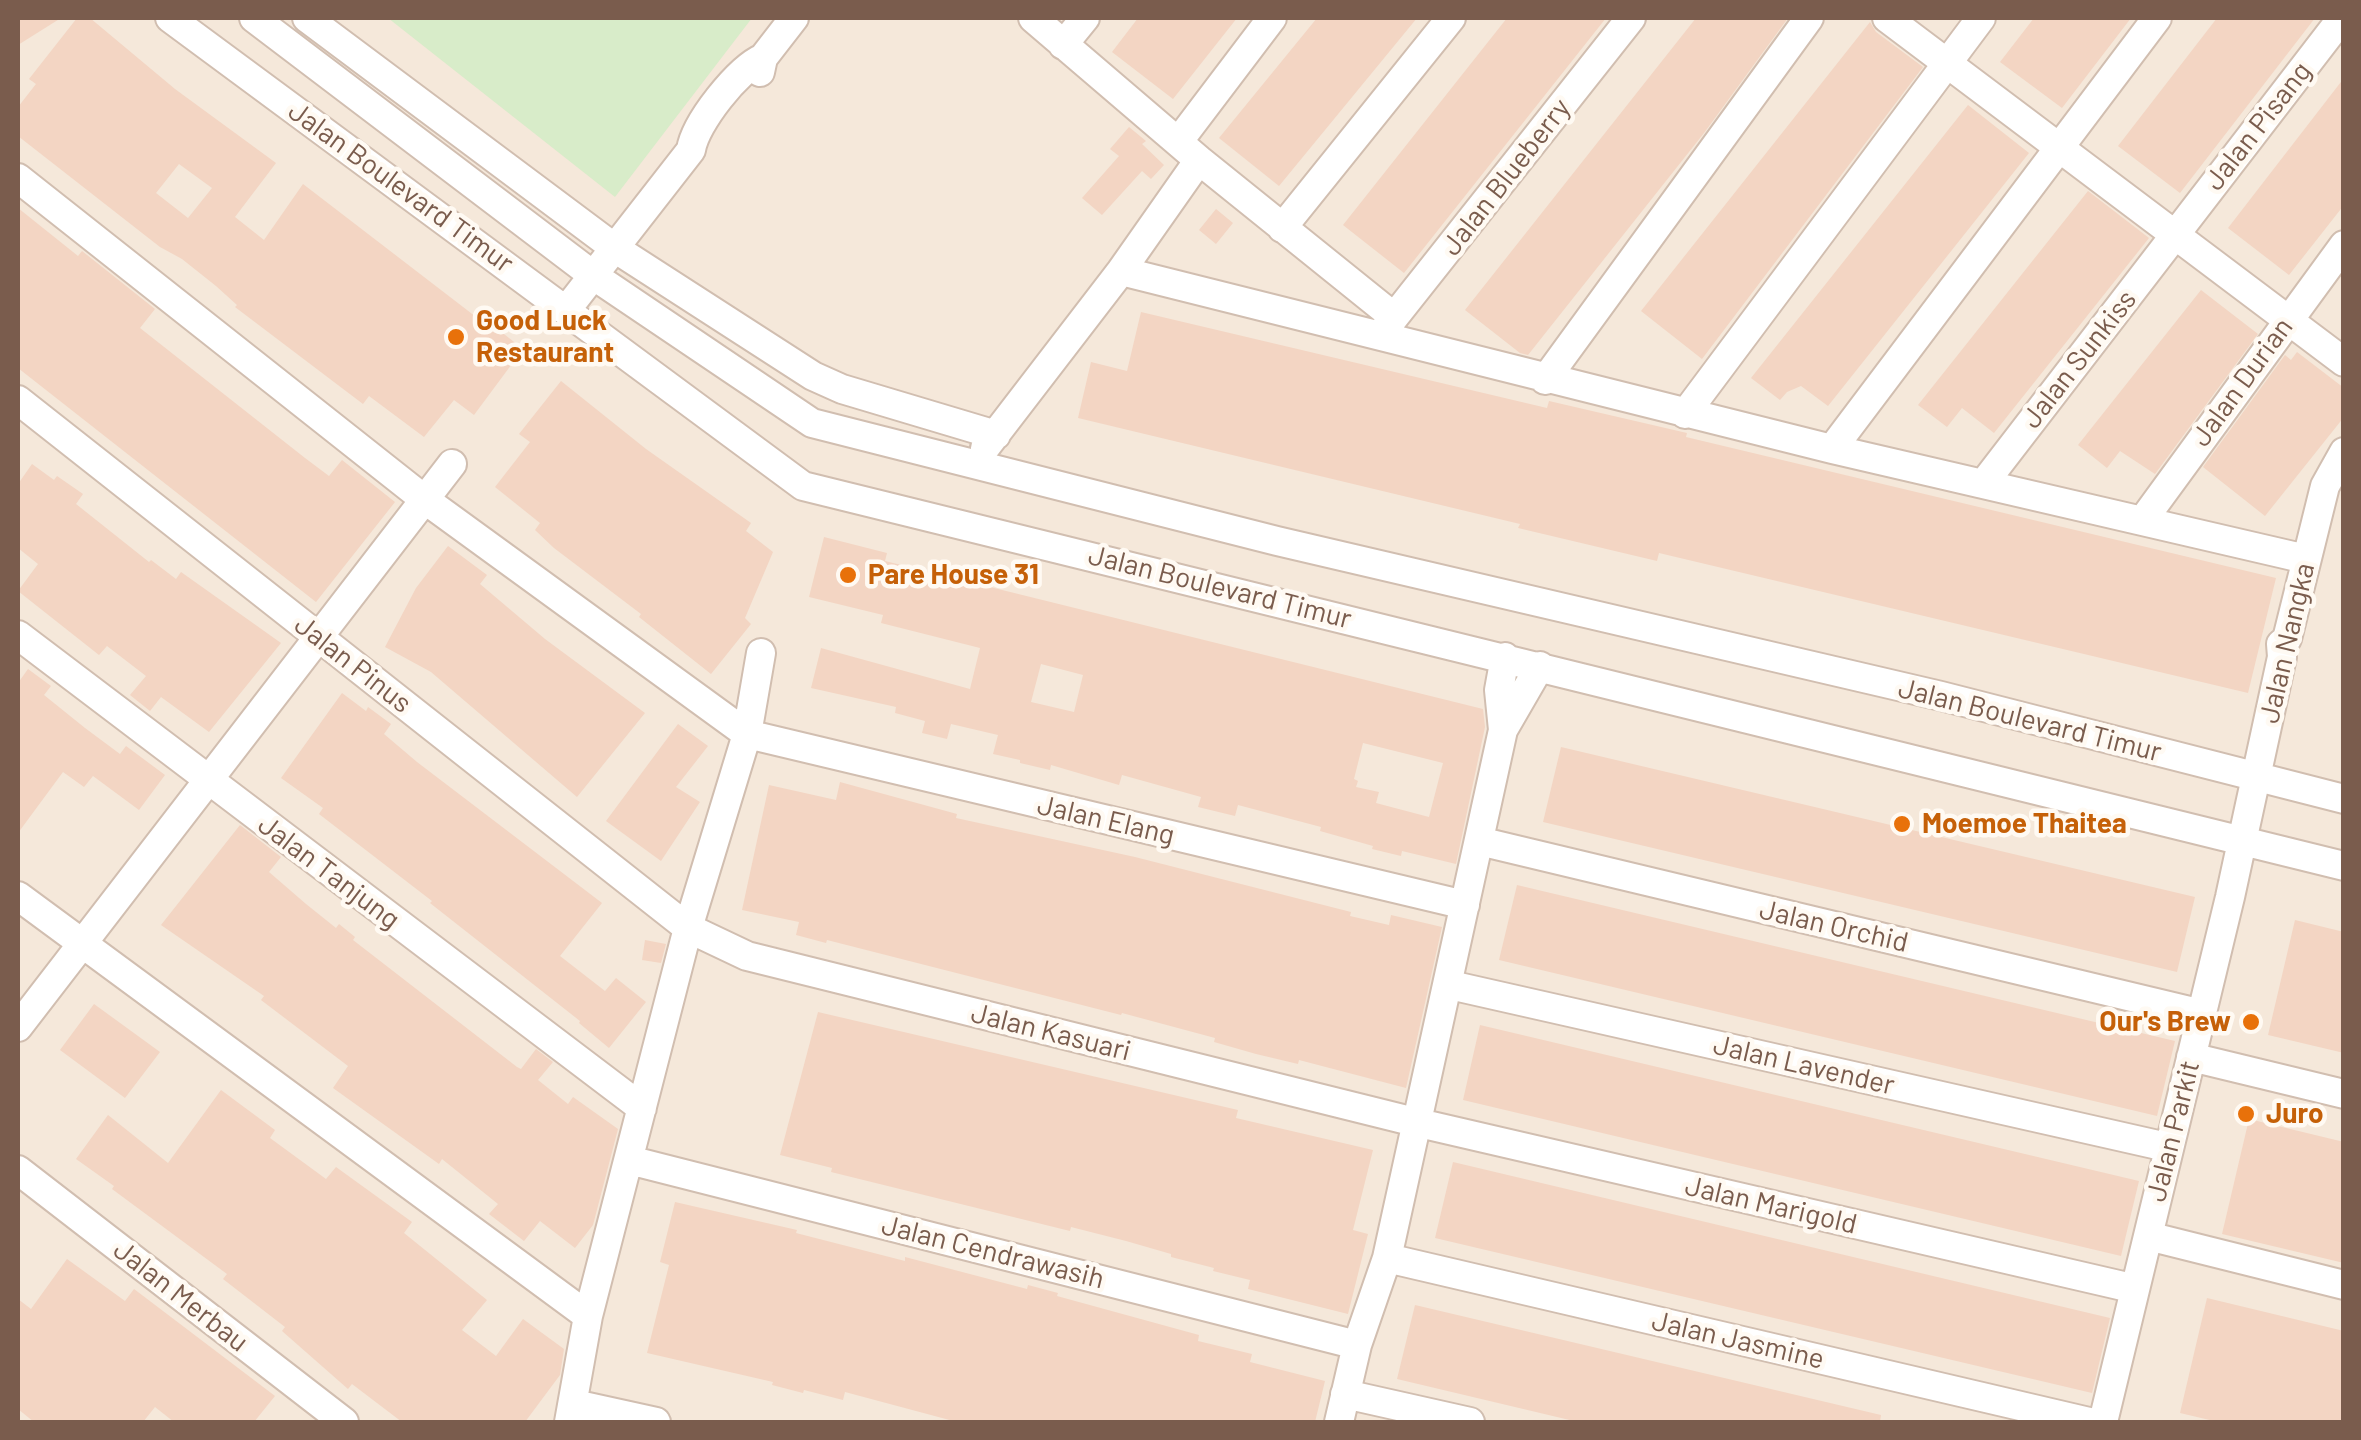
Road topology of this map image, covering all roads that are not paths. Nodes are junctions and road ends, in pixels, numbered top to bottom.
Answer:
1 (170, 18) edge
2 (254, 18) edge
3 (308, 18) edge
4 (794, 18) edge
5 (1033, 18) edge
6 (1085, 18) edge
7 (1272, 18) edge
8 (1451, 18) edge
9 (1631, 18) edge
10 (1809, 18) edge
11 (1887, 18) edge
12 (1981, 18) edge
13 (2157, 18) edge
14 (2342, 18) edge
15 (1064, 45) junction
16 (1946, 62) junction
17 (1178, 142) junction
18 (2058, 146) junction
19 (1199, 160) junction
20 (20, 180) edge
21 (1282, 228) junction
22 (2174, 235) junction
23 (2344, 245) edge
24 (616, 248) junction
25 (1120, 272) junction
26 (594, 276) junction
27 (568, 310) junction
28 (2286, 320) junction
29 (1387, 327) junction
30 (2344, 362) edge
31 (1545, 380) junction
32 (18, 400) edge
33 (1685, 414) junction
34 (996, 436) junction
35 (1832, 450) junction
36 (2344, 452) edge
37 (452, 464) dead end
38 (971, 465) junction
39 (1984, 483) junction
40 (424, 499) junction
41 (2143, 520) junction
42 (2306, 560) junction
43 (18, 635) edge
44 (319, 638) junction
45 (761, 653) dead end
46 (1505, 656) junction
47 (1540, 666) junction
48 (1503, 730) junction
49 (747, 734) junction
50 (2258, 777) junction
51 (209, 782) junction
52 (2344, 799) edge
53 (2243, 840) junction
54 (1479, 841) junction
55 (2225, 866) dead end
56 (2344, 866) edge
57 (18, 896) edge
58 (1465, 906) junction
59 (688, 928) junction
60 (80, 945) junction
61 (1450, 985) junction
62 (2190, 1011) junction
63 (18, 1027) edge
64 (2191, 1057) junction
65 (2344, 1094) edge
66 (642, 1108) junction
67 (1419, 1123) junction
68 (2158, 1145) junction
69 (629, 1160) junction
70 (18, 1170) edge
71 (2148, 1236) junction
72 (1387, 1258) junction
73 (2344, 1285) edge
74 (2124, 1286) junction
75 (588, 1316) junction
76 (1357, 1344) junction
77 (1345, 1394) junction
78 (571, 1413) edge
79 (344, 1422) edge
80 (656, 1422) edge
81 (1340, 1422) edge
82 (1470, 1422) edge
83 (2090, 1422) edge
84 (2103, 1422) edge

1 - 27 street, Jalan Boulevard Timur
2 - 26 street, Jalan Boulevard Timur
3 - 24 street
4 - 24 street
5 - 15 street
6 - 15 street
7 - 17 street
8 - 21 street
9 - 29 street, Jalan Blueberry
10 - 31 street
11 - 16 street
12 - 16 street
13 - 18 street
14 - 22 street, Jalan Pisang
15 - 17 street
16 - 18 street
16 - 33 street
17 - 19 street
18 - 22 street
18 - 35 street
19 - 21 street
19 - 25 street
20 - 40 street
21 - 29 street
22 - 28 street
22 - 39 street, Jalan Sunkiss
23 - 28 street, Jalan Durian
24 - 26 street
24 - 34 street
25 - 29 street
25 - 34 street
26 - 27 street
26 - 38 street, Jalan Boulevard Timur
27 - 46 street, Jalan Boulevard Timur
28 - 30 street
28 - 41 street, Jalan Durian
29 - 31 street
31 - 33 street
32 - 44 street, Jalan Pinus
33 - 35 street
34 - 38 street
35 - 39 street
36 - 42 street, Jalan Nangka
37 - 40 street
38 - 50 street, Jalan Boulevard Timur
39 - 41 street
40 - 44 street
40 - 49 street
41 - 42 street
42 - 50 street, Jalan Nangka
43 - 51 street, Jalan Tanjung
44 - 51 street
44 - 59 street, Jalan Pinus
45 - 49 street
46 - 47 street, Jalan Boulevard Timur
46 - 48 street
47 - 48 street
47 - 53 street, Jalan Boulevard Timur
48 - 54 street
49 - 58 street, Jalan Elang
49 - 59 street
50 - 52 street, Jalan Boulevard Timur
50 - 53 street, Jalan Nangka
51 - 60 street
51 - 66 street, Jalan Tanjung
53 - 56 street, Jalan Boulevard Timur
53 - 64 street, Jalan Parkit
54 - 58 street
54 - 62 street, Jalan Orchid
55 - 62 street
57 - 60 street
58 - 61 street
59 - 66 street
59 - 67 street, Jalan Kasuari
60 - 63 street
60 - 75 street
61 - 67 street
61 - 68 street, Jalan Lavender
62 - 68 street
64 - 65 street
64 - 71 street, Jalan Parkit
66 - 69 street
67 - 72 street
67 - 74 street, Jalan Marigold
68 - 74 street
69 - 75 street
69 - 76 street, Jalan Cendrawasih
70 - 79 street, Jalan Merbau
71 - 73 street
71 - 84 street, Jalan Parkit
72 - 76 street
72 - 83 street, Jalan Jasmine
74 - 83 street
75 - 78 street
76 - 77 street
77 - 81 street
77 - 82 street
78 - 80 street

